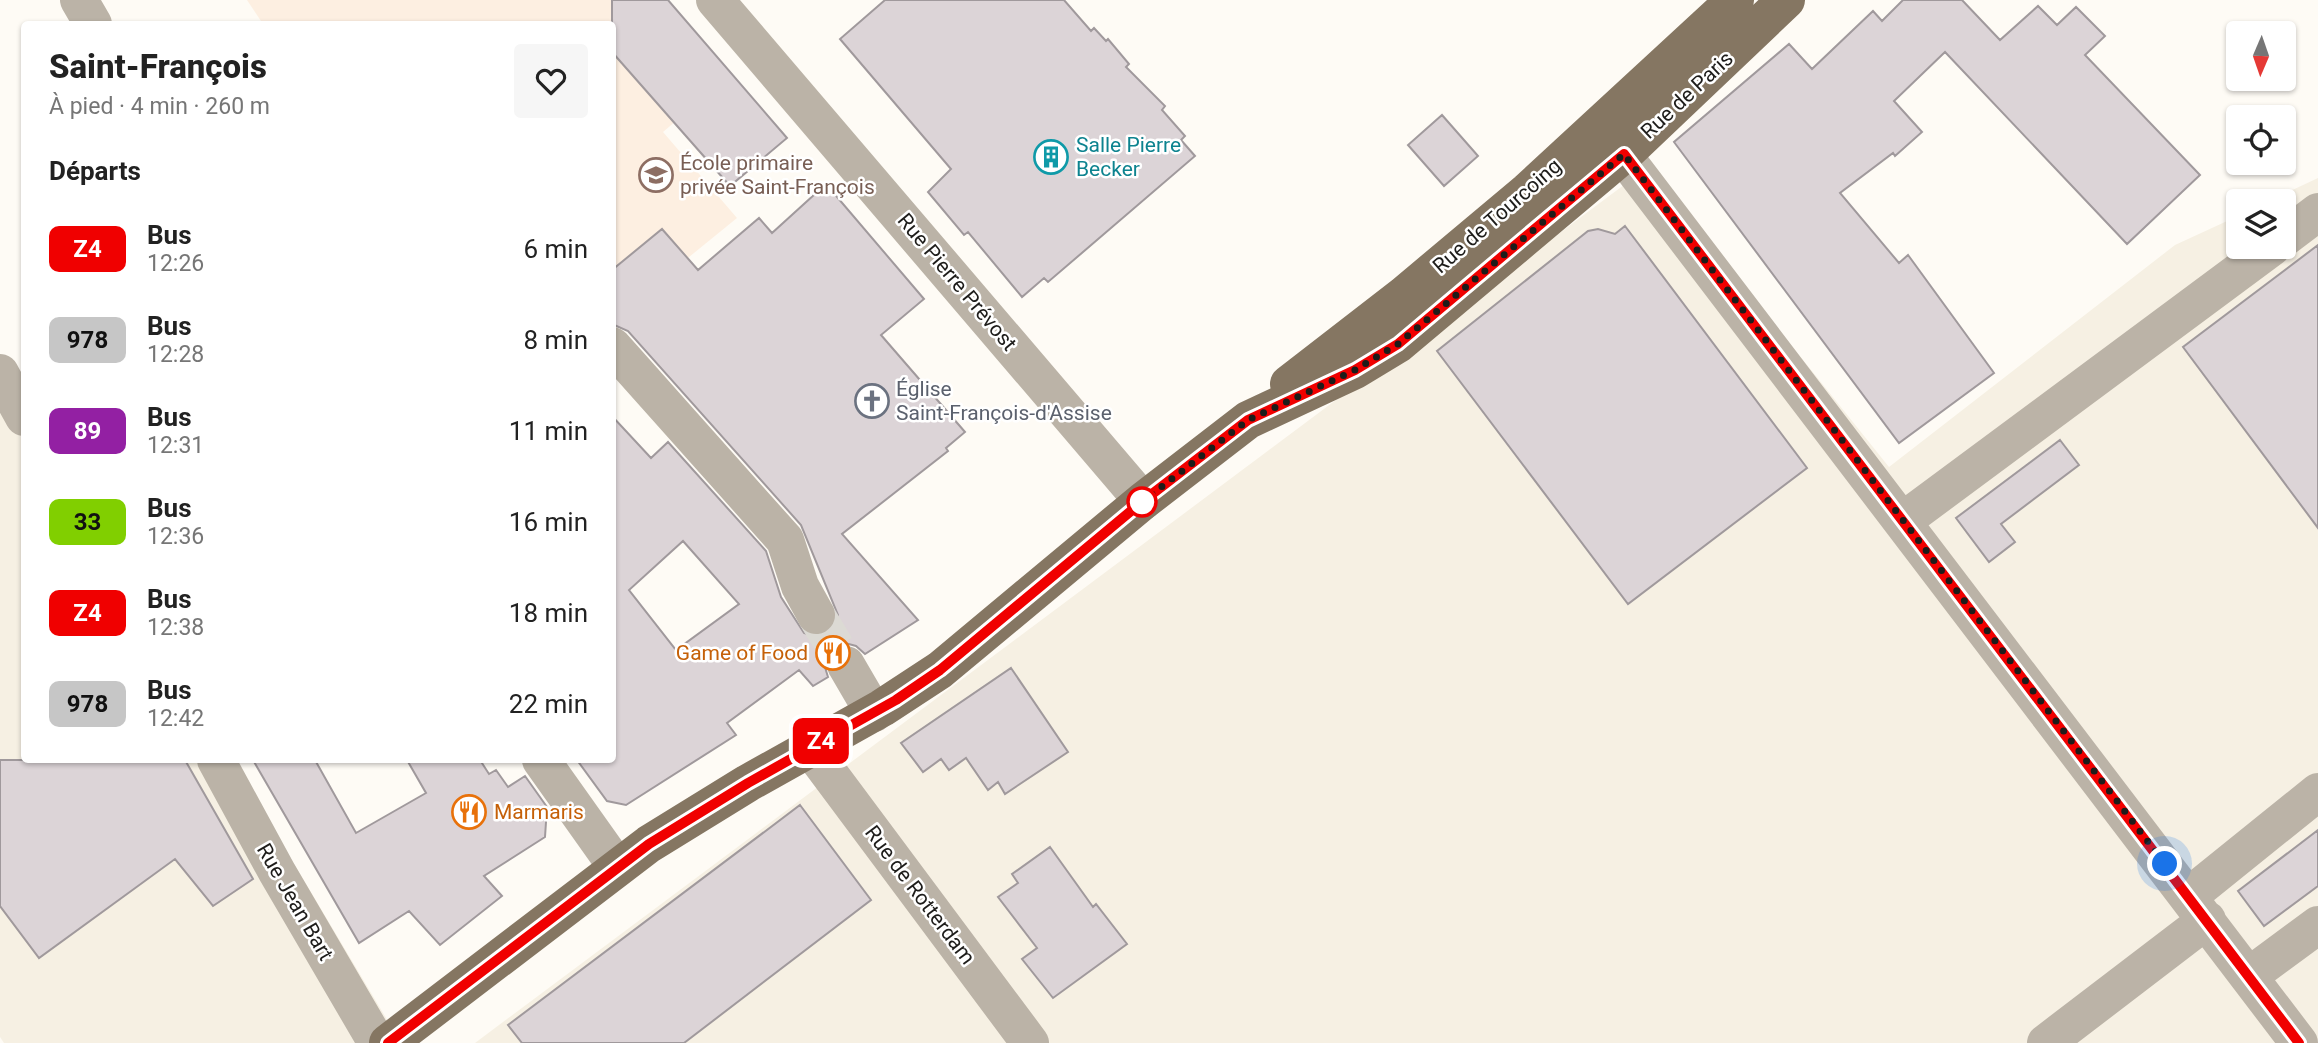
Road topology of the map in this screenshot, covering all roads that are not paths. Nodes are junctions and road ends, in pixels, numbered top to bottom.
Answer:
1 (79, 0) edge
2 (715, 0) edge
3 (1756, 6) edge
4 (91, 21) edge
5 (1612, 140) junction
6 (2318, 212) edge
7 (2296, 229) edge
8 (2256, 259) edge
9 (616, 350) edge
10 (0, 373) edge
11 (21, 412) edge
12 (1143, 501) junction
13 (1904, 520) junction
14 (816, 615) tunnel mouth
15 (846, 665) tunnel mouth
16 (874, 712) junction
17 (810, 748) junction
18 (218, 763) edge
19 (543, 763) edge
20 (2318, 792) edge
21 (617, 867) junction
22 (2198, 908) junction
23 (2318, 925) edge
24 (2249, 976) junction
25 (377, 1043) edge
26 (388, 1043) edge
27 (1030, 1043) edge
28 (2046, 1043) edge
29 (2299, 1043) edge

1 - 4 street
2 - 12 street, Rue Pierre Prévost
3 - 5 main road, Rue de Paris
5 - 12 main road, Rue de Paris
5 - 13 street
6 - 7 street
8 - 13 street
9 - 14 street
10 - 11 street
12 - 16 main road, Rue de Paris
13 - 22 street
15 - 16 street
16 - 17 main road, Rue de Paris
17 - 21 main road, Rue de Paris
17 - 27 street, Rue de Rotterdam
18 - 25 street, Rue Jean Bart
19 - 21 street
20 - 22 street
21 - 26 main road, Rue de Paris
22 - 24 street
22 - 28 street
23 - 24 street
24 - 29 street

